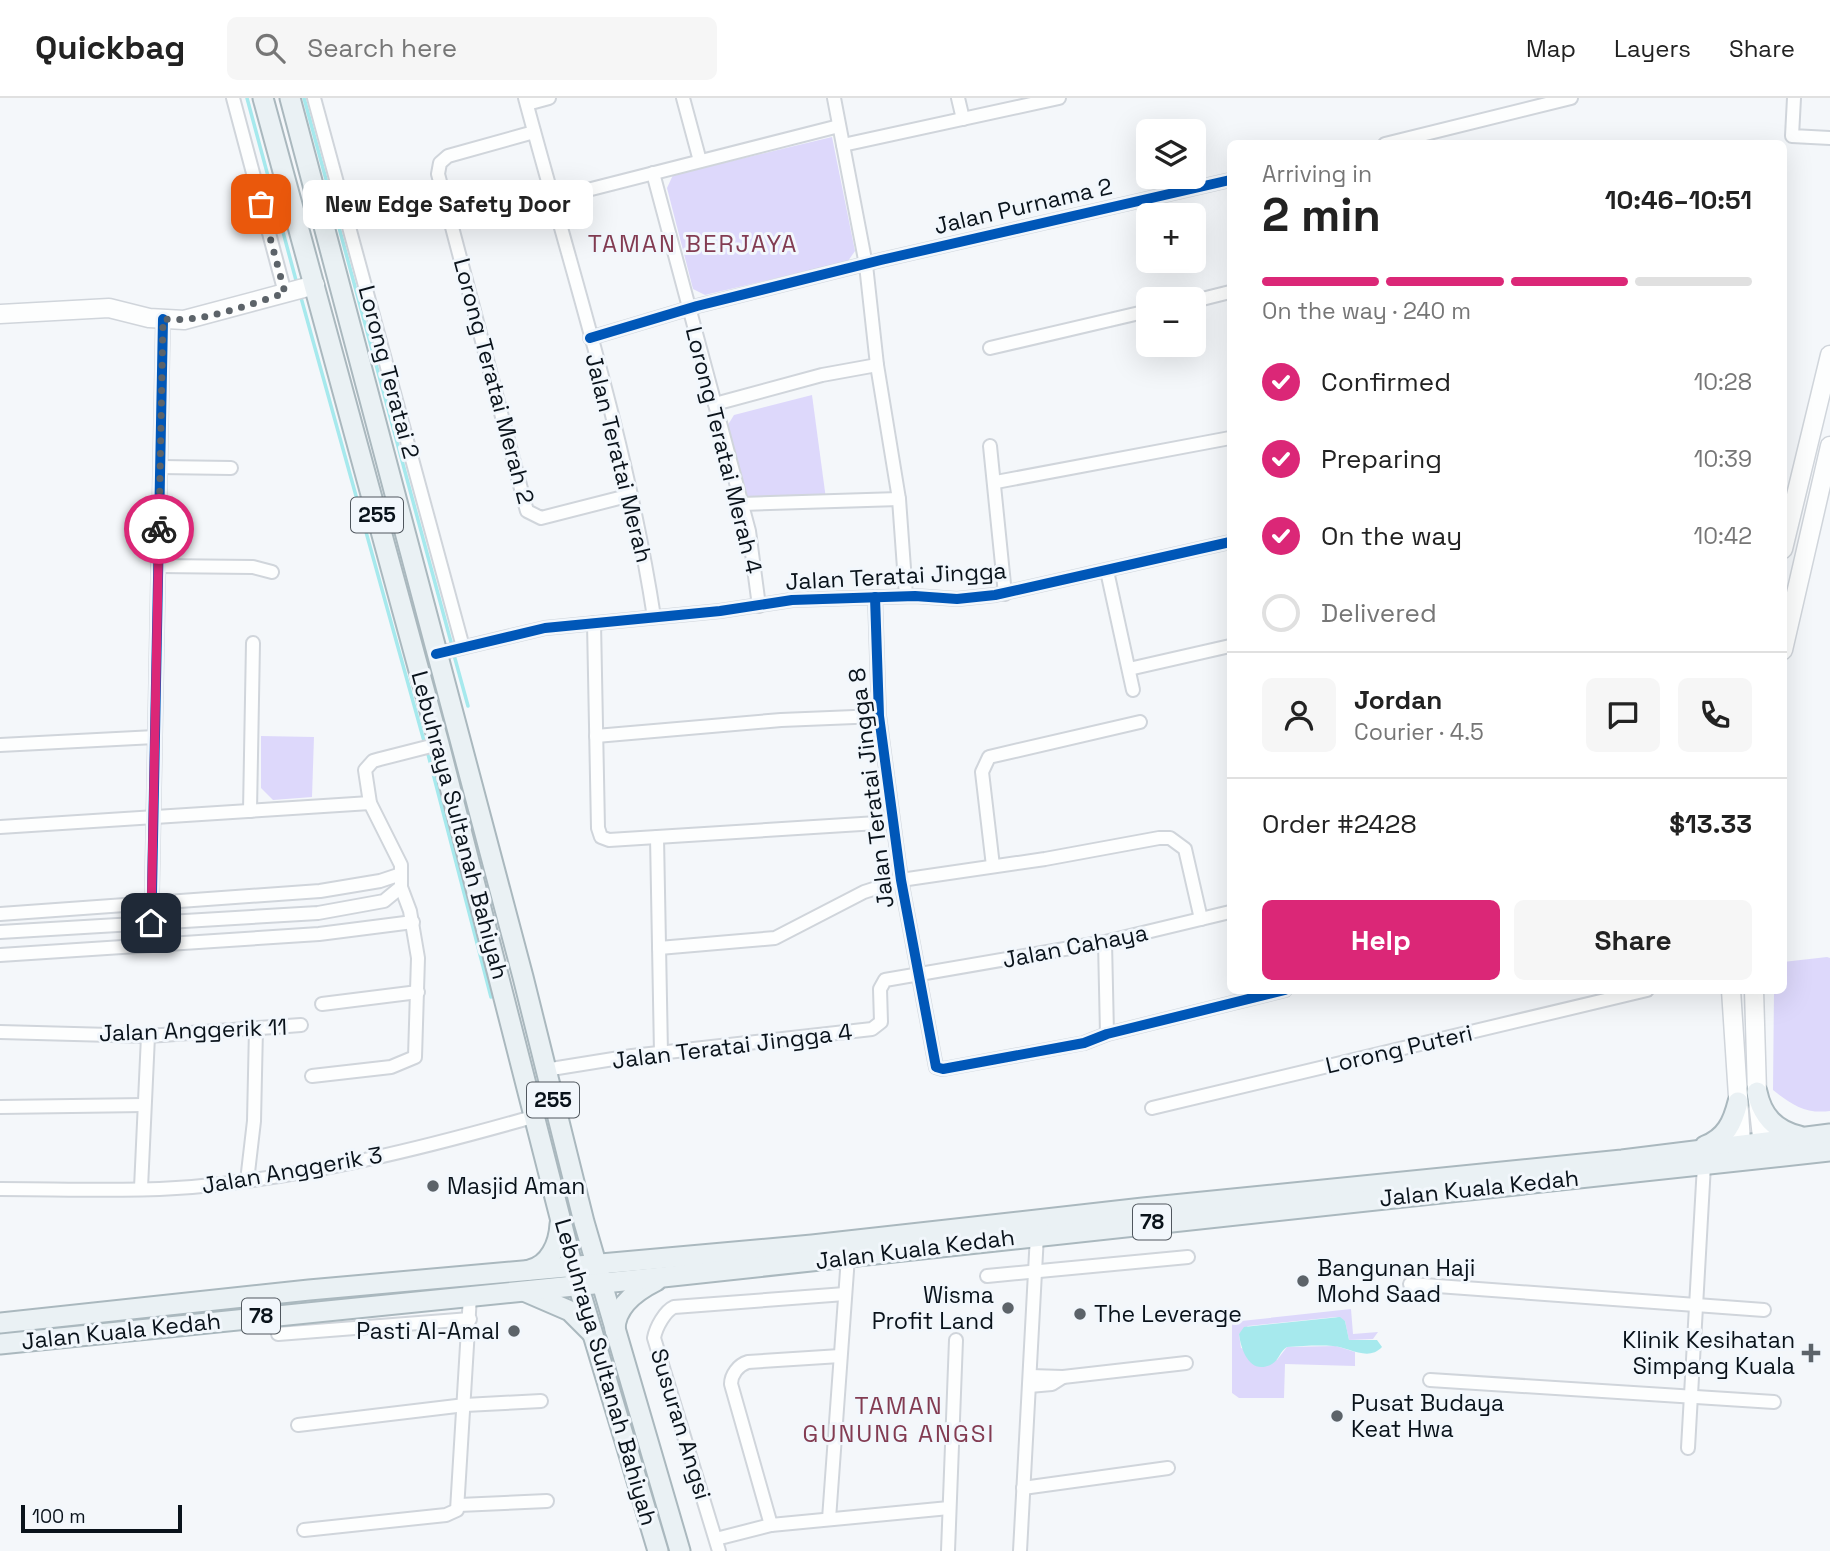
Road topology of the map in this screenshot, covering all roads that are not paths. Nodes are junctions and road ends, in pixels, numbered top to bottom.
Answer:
1 (233, 98) edge
2 (263, 98) edge
3 (290, 98) edge
4 (314, 98) edge
5 (549, 98) edge
6 (683, 98) edge
7 (834, 98) edge
8 (958, 98) edge
9 (1059, 98) edge
10 (1571, 98) edge
11 (1794, 98) edge
12 (526, 101) edge
13 (963, 119) junction
14 (839, 125) junction
15 (534, 132) junction
16 (1830, 138) edge
17 (1397, 140) edge
18 (843, 145) junction
19 (700, 162) junction
20 (653, 173) junction
21 (1227, 181) edge
22 (552, 200) junction
23 (866, 265) junction
24 (299, 289) junction
25 (1227, 293) edge
26 (1206, 298) edge
27 (690, 310) junction
28 (0, 314) edge
29 (1136, 314) edge
30 (163, 319) junction
31 (590, 338) junction
32 (990, 348) dead end
33 (1830, 355) edge
34 (877, 365) junction
35 (715, 404) junction
36 (1227, 439) edge
37 (990, 446) dead end
38 (1830, 446) edge
39 (161, 467) junction
40 (231, 468) dead end
41 (996, 481) junction
42 (631, 495) junction
43 (899, 499) junction
44 (742, 504) junction
45 (1787, 520) edge
46 (1227, 543) edge
47 (158, 566) junction
48 (1107, 571) junction
49 (272, 572) dead end
50 (1005, 594) junction
51 (906, 596) junction
52 (875, 597) junction
53 (759, 606) junction
54 (654, 617) junction
55 (594, 623) junction
56 (1787, 633) edge
57 (253, 643) dead end
58 (463, 647) junction
59 (1227, 647) edge
60 (436, 654) junction
61 (1129, 669) junction
62 (1133, 690) dead end
63 (879, 716) junction
64 (1140, 722) dead end
65 (596, 736) junction
66 (155, 737) junction
67 (449, 741) junction
68 (0, 745) edge
69 (370, 803) junction
70 (250, 811) junction
71 (153, 817) junction
72 (893, 822) junction
73 (0, 827) edge
74 (657, 837) junction
75 (993, 866) junction
76 (497, 879) junction
77 (901, 880) junction
78 (401, 881) junction
79 (320, 891) junction
80 (152, 902) junction
81 (318, 913) junction
82 (1227, 913) edge
83 (0, 914) edge
84 (1201, 919) junction
85 (413, 922) junction
86 (151, 923) junction
87 (0, 932) edge
88 (26, 933) junction
89 (319, 934) junction
90 (1105, 943) junction
91 (151, 944) junction
92 (659, 948) junction
93 (494, 952) junction
94 (0, 954) edge
95 (26, 955) junction
96 (918, 974) junction
97 (418, 992) junction
98 (1269, 994) edge
99 (1630, 994) edge
100 (1731, 994) edge
101 (1754, 994) edge
102 (322, 1004) dead end
103 (301, 1025) dead end
104 (256, 1028) junction
105 (0, 1032) edge
106 (1107, 1034) junction
107 (148, 1036) junction
108 (661, 1053) junction
109 (545, 1070) junction
110 (312, 1076) dead end
111 (1757, 1092) junction
112 (1738, 1102) junction
113 (144, 1105) junction
114 (0, 1107) edge
115 (1152, 1108) dead end
116 (536, 1116) junction
117 (1830, 1134) edge
118 (1802, 1136) junction
119 (1764, 1149) junction
120 (1830, 1151) edge
121 (1742, 1152) junction
122 (1701, 1157) junction
123 (1830, 1162) edge
124 (247, 1181) junction
125 (141, 1188) junction
126 (0, 1189) edge
127 (558, 1209) junction
128 (584, 1222) junction
129 (1037, 1235) junction
130 (874, 1246) junction
131 (1188, 1256) dead end
132 (848, 1257) junction
133 (621, 1264) junction
134 (1035, 1270) junction
135 (598, 1274) junction
136 (987, 1276) dead end
137 (576, 1277) junction
138 (663, 1277) junction
139 (520, 1282) junction
140 (1410, 1284) dead end
141 (309, 1290) junction
142 (845, 1294) junction
143 (470, 1296) junction
144 (1697, 1305) junction
145 (1764, 1310) dead end
146 (311, 1311) junction
147 (470, 1319) junction
148 (0, 1323) edge
149 (615, 1333) junction
150 (278, 1334) dead end
151 (593, 1335) junction
152 (956, 1340) dead end
153 (0, 1344) edge
154 (840, 1356) junction
155 (1185, 1363) dead end
156 (1430, 1380) dead end
157 (1029, 1381) junction
158 (1691, 1397) junction
159 (541, 1401) dead end
160 (1774, 1402) dead end
161 (465, 1405) junction
162 (298, 1425) dead end
163 (1688, 1448) dead end
164 (1168, 1468) dead end
165 (1024, 1484) junction
166 (547, 1500) dead end
167 (459, 1505) junction
168 (950, 1508) junction
169 (828, 1519) junction
170 (771, 1525) junction
171 (304, 1530) dead end
172 (718, 1545) edge
173 (658, 1551) edge
174 (680, 1551) edge
175 (948, 1551) edge
176 (1020, 1551) edge

1 - 24 street
2 - 24 main road, Lebuhraya Sultanah Bahiyah / 255
3 - 60 main road, Lebuhraya Sultanah Bahiyah / 255
4 - 58 street, Lorong Teratai 2
5 - 12 street
6 - 19 street
7 - 14 street
8 - 13 street
9 - 13 street
10 - 17 street
11 - 16 street
12 - 15 street, Jalan Teratai Merah
13 - 18 street
14 - 18 street
14 - 19 street
15 - 22 street, Jalan Teratai Merah
15 - 42 street, Lorong Teratai Merah 2
18 - 23 street
19 - 20 street
20 - 22 street
20 - 27 street, Lorong Teratai Merah 4
21 - 23 street, Jalan Purnama 2
22 - 31 street, Jalan Teratai Merah
23 - 27 street, Jalan Purnama 2
23 - 34 street
24 - 30 main road
24 - 67 main road, Lebuhraya Sultanah Bahiyah / 255
25 - 26 street
27 - 31 street, Jalan Purnama 2
27 - 35 street, Lorong Teratai Merah 4
28 - 30 main road
29 - 32 street
30 - 39 street
31 - 42 street, Jalan Teratai Merah
33 - 45 main road
34 - 35 street
34 - 43 street
35 - 44 street, Lorong Teratai Merah 4
36 - 41 street
37 - 41 street
38 - 56 main road
39 - 40 street
39 - 47 street
41 - 50 street
42 - 54 street, Jalan Teratai Merah
43 - 44 street
43 - 51 street
44 - 53 street, Lorong Teratai Merah 4
46 - 48 street, Jalan Teratai Jingga
47 - 49 street
47 - 66 street
48 - 50 street, Jalan Teratai Jingga
48 - 61 street
50 - 51 street, Jalan Teratai Jingga
51 - 52 street, Jalan Teratai Jingga
52 - 53 street, Jalan Teratai Jingga
52 - 63 street, Jalan Teratai Jingga 8
53 - 54 street, Jalan Teratai Jingga
54 - 55 street, Jalan Teratai Jingga
55 - 58 street, Jalan Teratai Jingga
55 - 65 street
57 - 70 street
58 - 60 street, Jalan Teratai Jingga
59 - 61 street
60 - 67 main road, Lebuhraya Sultanah Bahiyah / 255
61 - 62 street
63 - 65 street
63 - 72 street, Jalan Teratai Jingga 8
64 - 75 street
65 - 74 street
66 - 68 street
66 - 71 street
67 - 69 street
67 - 76 main road, Lebuhraya Sultanah Bahiyah / 255
67 - 93 main road, Lebuhraya Sultanah Bahiyah / 255
69 - 70 street
69 - 78 street
70 - 71 street
71 - 73 street
71 - 80 street
72 - 74 street
72 - 77 street, Jalan Teratai Jingga 8
74 - 92 street
75 - 77 street
75 - 84 street
76 - 93 main road
76 - 109 main road, Lebuhraya Sultanah Bahiyah / 255
77 - 92 street
77 - 96 street, Jalan Teratai Jingga 8
78 - 79 street
78 - 81 street
78 - 85 street
79 - 80 street
79 - 81 street
80 - 83 street
80 - 86 street
81 - 86 street
81 - 89 street
82 - 84 street, Jalan Cahaya
84 - 90 street, Jalan Cahaya
85 - 89 street
85 - 97 street
86 - 88 street
86 - 91 street
87 - 88 street
88 - 95 street
89 - 91 street
90 - 96 street, Jalan Cahaya
90 - 106 street
91 - 95 street
92 - 108 street
93 - 116 main road, Lebuhraya Sultanah Bahiyah / 255
94 - 95 street
96 - 106 street, Jalan Teratai Jingga 8
96 - 108 street, Jalan Teratai Jingga 4
97 - 102 street
97 - 110 street
98 - 106 street
99 - 115 street, Lorong Puteri
100 - 112 main road
101 - 111 main road
103 - 104 street, Jalan Anggerik 11
104 - 107 street, Jalan Anggerik 11
104 - 124 street
105 - 107 street, Jalan Anggerik 11
107 - 113 street
108 - 109 street, Jalan Teratai Jingga 4
109 - 128 main road, Lebuhraya Sultanah Bahiyah / 255
111 - 118 main road
111 - 119 main road
112 - 121 main road
112 - 122 main road
113 - 114 street
113 - 125 street
116 - 124 street, Jalan Anggerik 3
116 - 127 main road, Lebuhraya Sultanah Bahiyah / 255
117 - 118 main road, Jalan Kuala Kedah / 78
118 - 119 main road, Jalan Kuala Kedah / 78
119 - 120 main road, Jalan Kuala Kedah / 78
119 - 121 main road, Jalan Kuala Kedah / 78
121 - 122 main road, Jalan Kuala Kedah / 78
122 - 123 main road
122 - 129 main road, Jalan Kuala Kedah / 78
122 - 130 main road, Jalan Kuala Kedah / 78
122 - 144 street
124 - 125 street, Jalan Anggerik 3
125 - 126 street, Jalan Anggerik 3
127 - 137 main road, Lebuhraya Sultanah Bahiyah / 255
127 - 139 main road
128 - 133 main road
128 - 135 main road, Lebuhraya Sultanah Bahiyah / 255
129 - 130 main road, Jalan Kuala Kedah / 78
129 - 134 street
130 - 132 main road, Jalan Kuala Kedah / 78
130 - 133 main road, Jalan Kuala Kedah / 78
131 - 134 street
132 - 138 main road, Jalan Kuala Kedah / 78
132 - 142 street
133 - 135 main road, Jalan Kuala Kedah / 78
134 - 136 street
134 - 157 street
135 - 137 main road, Jalan Kuala Kedah / 78
135 - 138 main road, Jalan Kuala Kedah / 78
135 - 149 main road, Lebuhraya Sultanah Bahiyah / 255
137 - 139 main road, Jalan Kuala Kedah / 78
137 - 151 main road, Lebuhraya Sultanah Bahiyah / 255
138 - 149 main road
139 - 141 main road, Jalan Kuala Kedah / 78
139 - 143 main road, Jalan Kuala Kedah / 78
139 - 151 main road
140 - 144 street
141 - 146 main road
141 - 148 main road, Jalan Kuala Kedah / 78
142 - 154 street
142 - 172 street, Susuran Angsi
143 - 146 main road, Jalan Kuala Kedah / 78
143 - 147 street
144 - 145 street
144 - 158 street
146 - 153 main road, Jalan Kuala Kedah / 78
147 - 150 street
147 - 161 street
149 - 174 main road, Lebuhraya Sultanah Bahiyah / 255
151 - 173 main road, Lebuhraya Sultanah Bahiyah / 255
152 - 168 street
154 - 169 street
154 - 170 street
155 - 157 street
156 - 158 street
157 - 165 street
158 - 160 street
158 - 163 street
159 - 161 street
161 - 162 street
161 - 167 street
164 - 165 street
165 - 176 street
166 - 167 street
167 - 171 street
168 - 169 street
168 - 175 street
169 - 170 street
170 - 172 street

